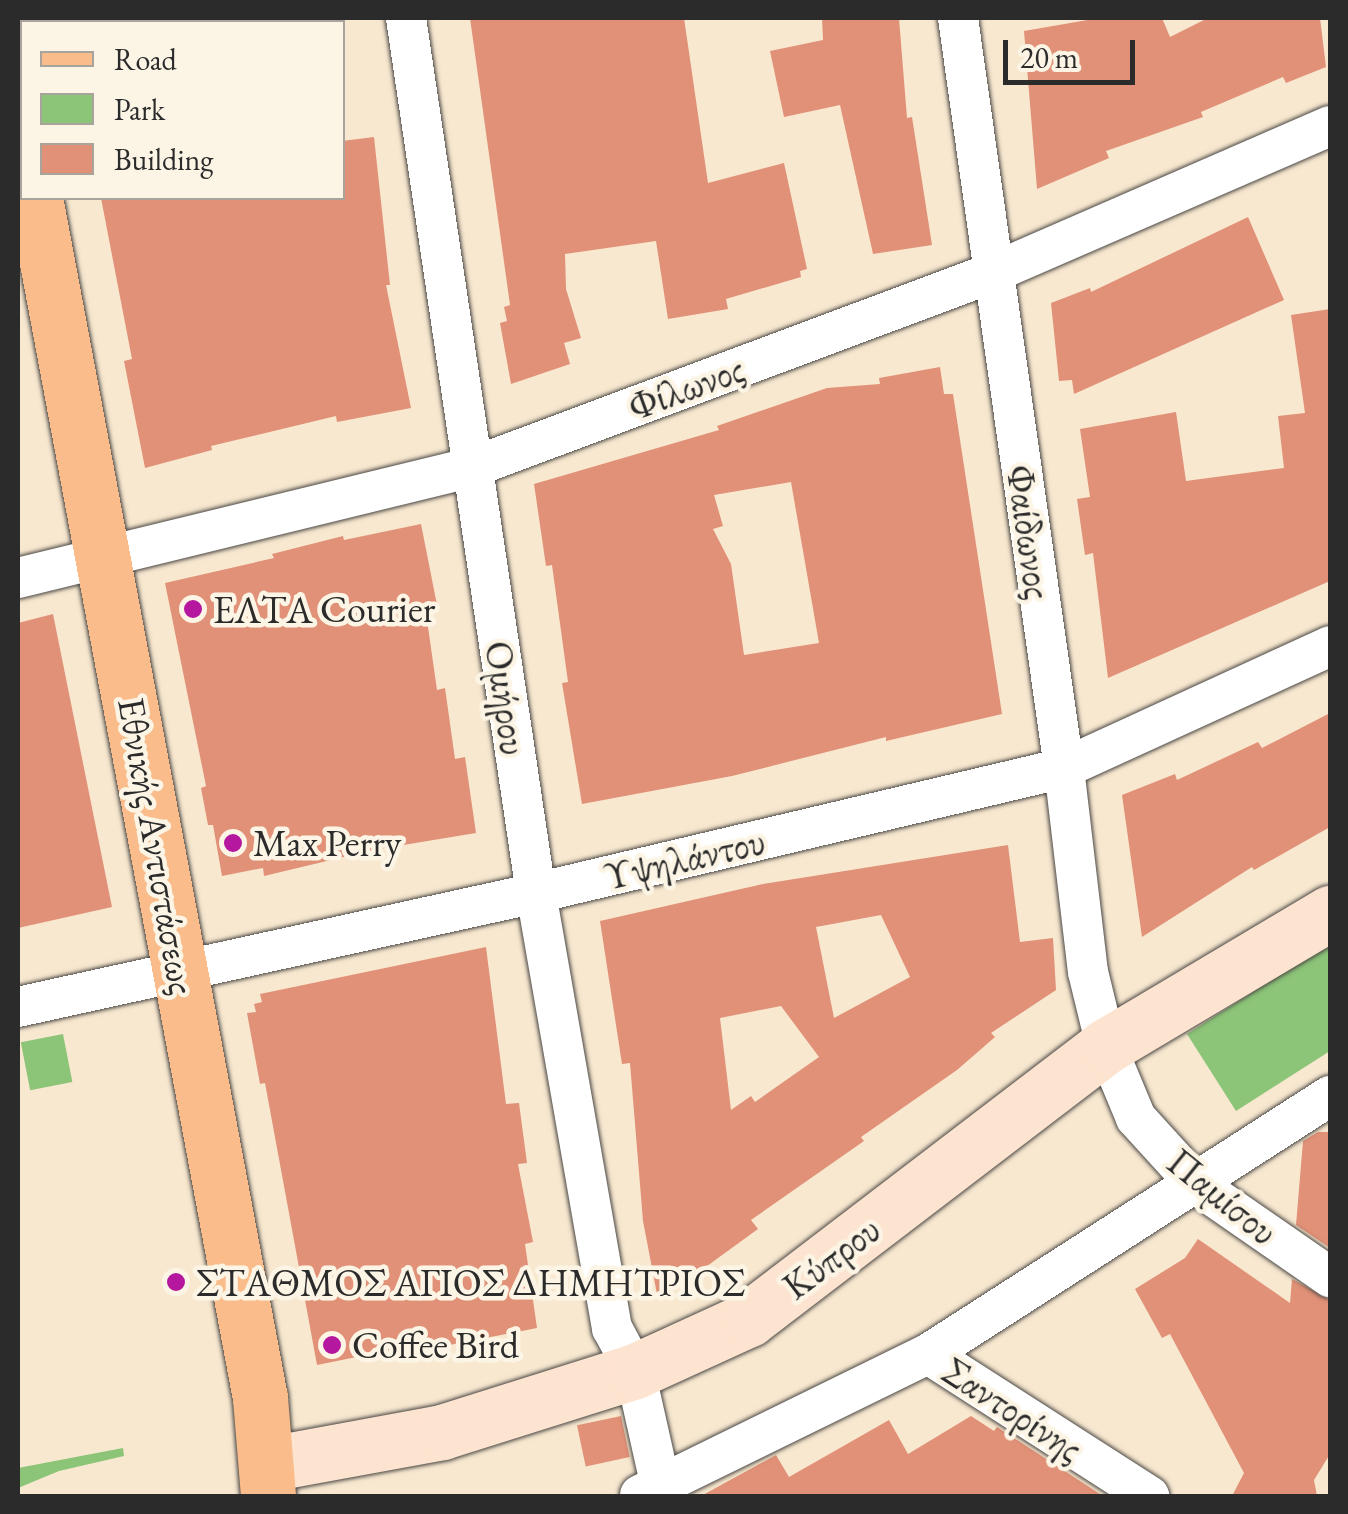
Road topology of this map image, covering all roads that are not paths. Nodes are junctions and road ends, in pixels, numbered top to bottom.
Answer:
1 (406, 18) edge
2 (958, 18) edge
3 (1330, 126) edge
4 (34, 200) edge
5 (992, 273) junction
6 (473, 466) junction
7 (103, 558) junction
8 (18, 578) edge
9 (1330, 646) edge
10 (1064, 768) junction
11 (536, 893) junction
12 (1330, 913) edge
13 (178, 972) junction
14 (18, 1007) edge
15 (1106, 1046) junction
16 (1330, 1096) edge
17 (1197, 1185) junction
18 (1330, 1278) edge
19 (928, 1354) junction
20 (635, 1371) junction
21 (268, 1480) edge
22 (654, 1493) edge
23 (1149, 1496) edge

1 - 6 street, Ομήρου
2 - 5 street, Φαίδωνος
3 - 5 street, Φίλωνος
4 - 7 main road, Εθνικής Αντιστάσεως
5 - 6 street, Φίλωνος
5 - 10 street, Φαίδωνος
6 - 7 street, Φίλωνος
6 - 11 street, Ομήρου
7 - 8 street, Φίλωνος
7 - 13 main road, Εθνικής Αντιστάσεως
9 - 10 street, Υψηλάντου
10 - 11 street, Υψηλάντου
10 - 15 street, Φαίδωνος
11 - 13 street, Υψηλάντου
11 - 20 street, Ομήρου
12 - 15 street, Κύπρου
13 - 14 street, Υψηλάντου
13 - 21 main road, Εθνικής Αντιστάσεως
15 - 17 street, Παμίσου
15 - 20 street, Κύπρου
16 - 17 street
17 - 18 street, Παμίσου
17 - 19 street
19 - 22 street
19 - 23 street, Σαντορίνης
20 - 21 street, Κύπρου
20 - 22 street, Ομήρου

